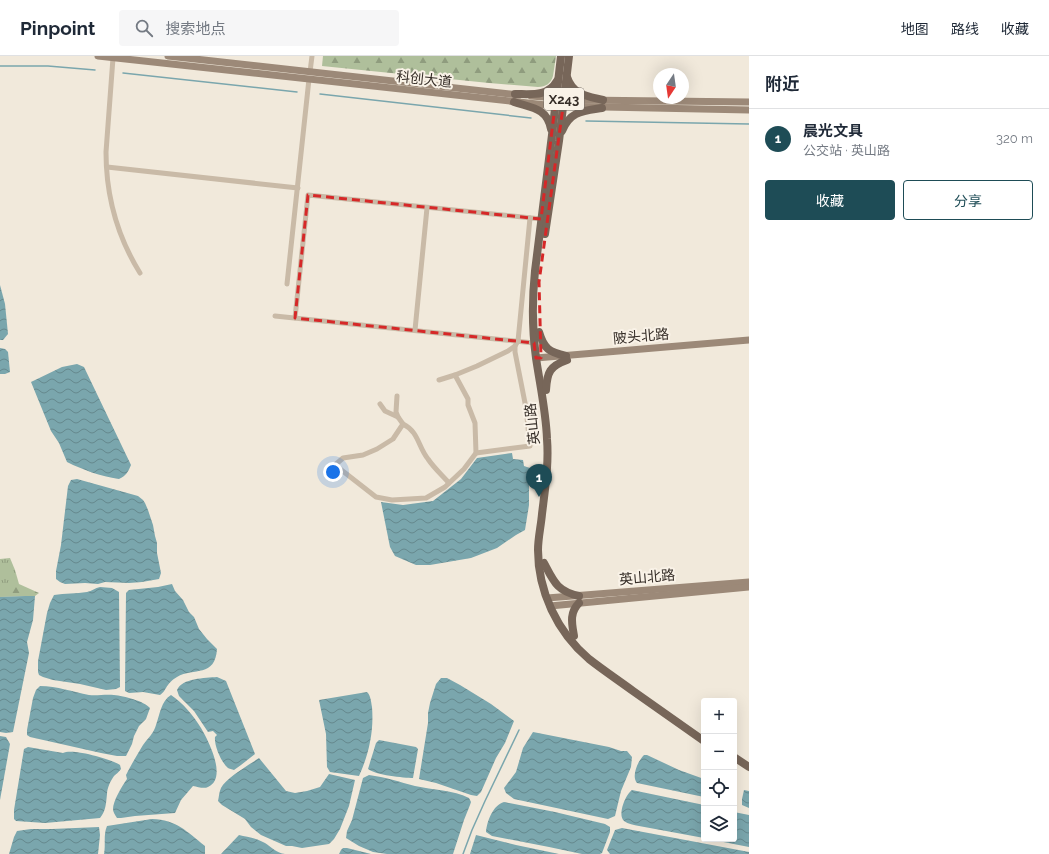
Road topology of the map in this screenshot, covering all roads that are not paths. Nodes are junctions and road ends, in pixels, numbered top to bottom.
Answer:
1 (98, 56) edge
2 (168, 56) edge
3 (312, 56) edge
4 (561, 56) edge
5 (569, 56) edge
6 (113, 58) junction
7 (310, 75) junction
8 (567, 76) junction
9 (558, 78) junction
10 (515, 98) junction
11 (749, 102) edge
12 (560, 103) junction
13 (602, 104) junction
14 (749, 110) edge
15 (552, 135) junction
16 (559, 141) junction
17 (106, 167) junction
18 (298, 188) junction
19 (427, 208) junction
20 (530, 218) junction
21 (541, 219) junction
22 (140, 273) dead end
23 (287, 284) dead end
24 (275, 316) dead end
25 (295, 318) junction
26 (415, 330) junction
27 (538, 332) junction
28 (749, 340) edge
29 (518, 341) junction
30 (534, 342) junction
31 (749, 344) edge
32 (515, 346) junction
33 (567, 358) junction
34 (539, 360) junction
35 (454, 375) junction
36 (439, 380) dead end
37 (546, 390) junction
38 (397, 396) dead end
39 (380, 404) dead end
40 (398, 418) junction
41 (403, 424) junction
42 (476, 453) junction
43 (449, 483) junction
44 (544, 563) junction
45 (749, 582) edge
46 (749, 587) edge
47 (579, 600) junction
48 (551, 602) junction
49 (574, 636) junction
50 (703, 734) edge
51 (701, 739) edge
52 (737, 759) edge
53 (737, 765) edge
54 (749, 767) edge
55 (749, 773) edge

1 - 6 main road, 科创大道
2 - 7 main road, 科创大道
3 - 7 street
4 - 9 main road, 英山路 / X243
5 - 8 main road, 英山路 / X243
6 - 7 main road, 科创大道
6 - 17 street
7 - 10 main road, 科创大道
7 - 18 street
8 - 12 main road, 英山路 / X243
8 - 13 main road
9 - 10 main road
9 - 12 main road, 英山路 / X243
10 - 12 main road, 科创大道
10 - 15 main road
11 - 13 main road, 科创大道
12 - 13 main road, 科创大道
12 - 15 main road, 英山路 / X243
12 - 16 main road, 英山路 / X243
13 - 14 main road, 科创大道
13 - 16 main road
15 - 21 main road, 英山路 / X243
16 - 27 main road, 英山路 / X243
17 - 18 street
17 - 22 street
18 - 23 street
19 - 20 street
19 - 25 street
19 - 26 street
20 - 21 street
20 - 29 street
21 - 30 main road, 英山路 / X243
24 - 25 street
25 - 26 street
26 - 29 street
27 - 33 main road
27 - 34 main road, 英山路 / X243
28 - 33 main road, 陂头北路
29 - 30 street
29 - 32 street
30 - 34 main road, 英山路 / X243
31 - 33 main road, 陂头北路
32 - 35 street
32 - 42 street
33 - 34 main road, 陂头北路
33 - 37 main road
34 - 37 main road, 英山路 / X243
34 - 48 main road, 英山路 / X243
35 - 36 street
35 - 42 street
37 - 44 main road, 英山路 / X243
38 - 40 street
39 - 40 street
40 - 41 street
41 - 43 street
41 - 43 street
42 - 43 street
44 - 47 main road
44 - 48 main road, 英山路 / X243
45 - 47 main road, 英山北路
46 - 47 main road, 英山北路
47 - 48 main road, 英山北路
47 - 49 main road
48 - 49 main road, 英山路 / X243
48 - 51 main road, 英山路 / X243
49 - 50 main road, 英山路 / X243
52 - 54 main road
53 - 55 main road

